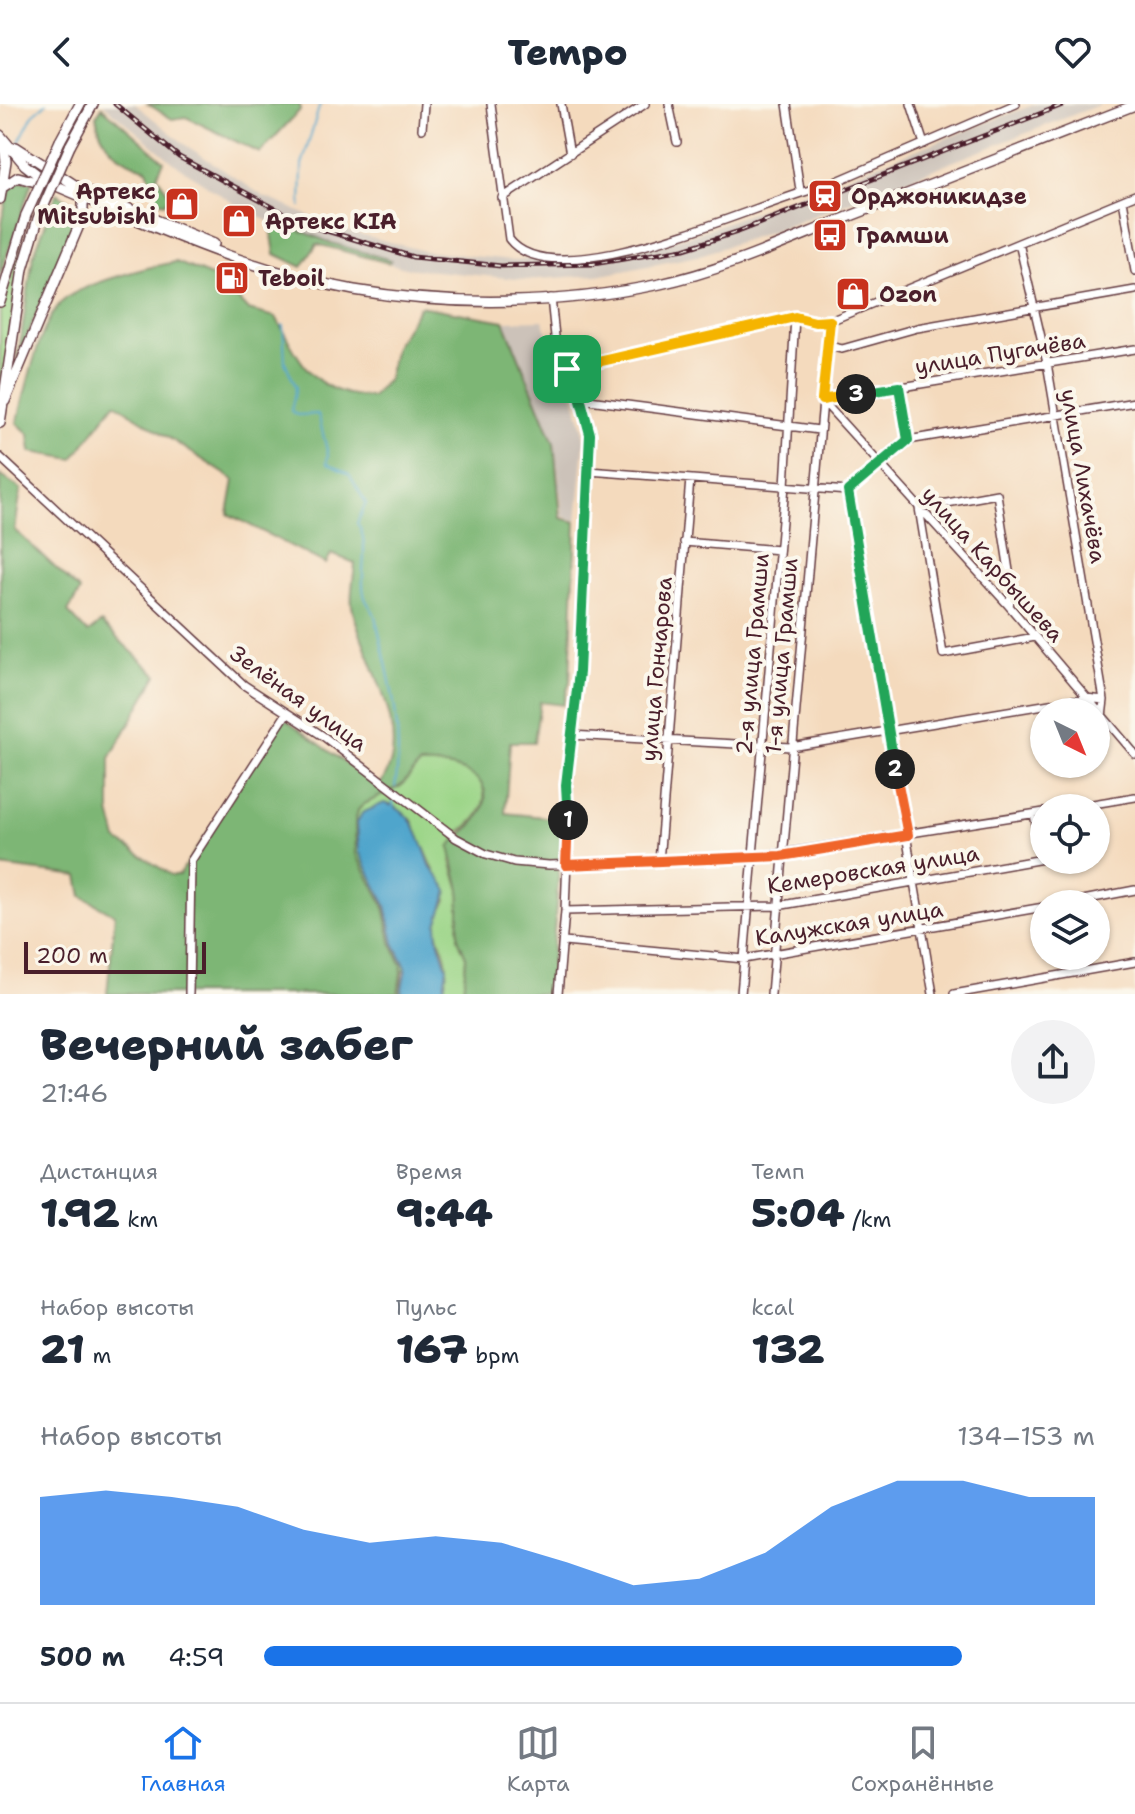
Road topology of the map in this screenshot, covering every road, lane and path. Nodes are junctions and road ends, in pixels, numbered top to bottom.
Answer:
1 (424, 104) edge
2 (491, 104) edge
3 (561, 104) edge
4 (645, 104) edge
5 (669, 104) edge
6 (787, 104) edge
7 (911, 104) edge
8 (1016, 104) edge
9 (1121, 104) edge
10 (79, 105) edge
11 (1135, 105) edge
12 (90, 108) edge
13 (422, 129) dead end
14 (1, 136) edge
15 (677, 142) dead end
16 (924, 144) junction
17 (570, 154) junction
18 (25, 165) junction
19 (52, 171) junction
20 (5, 174) junction
21 (3, 187) junction
22 (800, 190) junction
23 (83, 194) junction
24 (1135, 195) edge
25 (502, 198) junction
26 (0, 199) edge
27 (1123, 200) junction
28 (108, 208) junction
29 (83, 216) junction
30 (1132, 242) edge
31 (1019, 243) junction
32 (1135, 271) edge
33 (1135, 290) edge
34 (551, 298) junction
35 (0, 302) edge
36 (1037, 309) junction
37 (795, 317) junction
38 (830, 321) junction
39 (828, 346) junction
40 (1135, 349) edge
41 (1047, 363) junction
42 (567, 369) junction
43 (899, 387) junction
44 (581, 399) junction
45 (822, 400) junction
46 (5, 401) junction
47 (1135, 402) edge
48 (1054, 417) junction
49 (0, 423) edge
50 (789, 427) junction
51 (819, 430) junction
52 (908, 440) junction
53 (0, 457) edge
54 (4, 464) edge
55 (879, 464) junction
56 (589, 471) junction
57 (690, 479) junction
58 (785, 486) junction
59 (814, 489) junction
60 (848, 491) junction
61 (919, 508) junction
62 (684, 542) junction
63 (779, 550) junction
64 (1009, 606) junction
65 (1035, 637) junction
66 (1086, 698) edge
67 (1104, 698) edge
68 (1030, 708) edge
69 (287, 713) junction
70 (1110, 726) edge
71 (887, 732) junction
72 (570, 735) junction
73 (667, 742) junction
74 (791, 747) junction
75 (762, 748) junction
76 (1135, 754) edge
77 (1135, 797) edge
78 (1110, 801) edge
79 (1030, 815) edge
80 (908, 835) junction
81 (781, 856) junction
82 (752, 858) junction
83 (1030, 861) edge
84 (659, 862) junction
85 (567, 864) junction
86 (915, 882) junction
87 (1135, 890) edge
88 (1110, 895) edge
89 (748, 905) junction
90 (777, 906) junction
91 (1030, 910) edge
92 (565, 911) junction
93 (924, 929) junction
94 (564, 942) junction
95 (774, 956) junction
96 (744, 959) junction
97 (1135, 962) edge
98 (189, 994) edge
99 (558, 994) edge
100 (741, 994) edge
101 (771, 994) edge
102 (933, 994) edge
103 (954, 994) edge

1 - 13 street
2 - 25 street
3 - 17 street
4 - 17 street
5 - 15 street
6 - 22 street
7 - 16 street
8 - 16 street
9 - 23 main road
10 - 35 main road, bridge
11 - 34 main road
12 - 46 main road, bridge
14 - 18 main road
14 - 19 main road
14 - 20 main road
16 - 22 street
17 - 25 street
18 - 19 main road
18 - 20 main road
18 - 23 main road
19 - 23 main road
20 - 21 main road
21 - 26 main road
21 - 29 main road
22 - 25 street
23 - 28 main road
23 - 29 main road
24 - 27 street
27 - 30 street
27 - 31 street
28 - 29 main road
28 - 34 main road
29 - 46 main road
30 - 32 street
31 - 36 street, улица Лихачёва
31 - 38 street
33 - 36 street
34 - 42 street
36 - 39 street
36 - 41 street, улица Лихачёва
37 - 38 street
37 - 42 street
37 - 50 street, 2-я улица Грамши
38 - 39 street, 1-я улица Грамши
39 - 45 street, 1-я улица Грамши
40 - 41 street, улица Пугачёва
41 - 43 street, улица Пугачёва
41 - 48 street, улица Лихачёва
42 - 44 street
43 - 45 street, улица Пугачёва
43 - 52 street
44 - 50 street
44 - 56 street
45 - 51 street, 1-я улица Грамши
45 - 55 street, улица Карбышева
46 - 49 main road
47 - 48 street
48 - 52 street
48 - 67 street, улица Лихачёва
50 - 51 street
50 - 58 street, 2-я улица Грамши
51 - 59 street, 1-я улица Грамши
52 - 55 street
53 - 54 street, Зелёная улица
54 - 69 street, Зелёная улица
55 - 60 street
55 - 61 street, улица Карбышева
56 - 57 street
56 - 72 street
57 - 58 street
57 - 62 street, улица Гончарова
58 - 59 street
58 - 63 street, 2-я улица Грамши
59 - 60 street
59 - 74 street, 1-я улица Грамши
60 - 71 street
61 - 64 street, улица Карбышева
61 - 64 street
61 - 65 street
62 - 63 street
62 - 73 street, улица Гончарова
63 - 75 street, 2-я улица Грамши
64 - 65 street, улица Карбышева
65 - 66 street, улица Карбышева
68 - 71 street
69 - 85 street, Зелёная улица
69 - 98 street
70 - 76 street, улица Карбышева
71 - 74 street
71 - 80 street
72 - 73 street
72 - 85 street
73 - 75 street
73 - 84 street, улица Гончарова
74 - 75 street
74 - 81 street, 1-я улица Грамши
75 - 82 street, 2-я улица Грамши
77 - 78 street
79 - 80 street, Зелёная улица
80 - 81 street, Зелёная улица
80 - 86 street
81 - 82 street, Зелёная улица
81 - 90 street, 1-я улица Грамши
82 - 84 street, Зелёная улица
82 - 89 street, 2-я улица Грамши
83 - 86 street, Кемеровская улица
84 - 85 street, Зелёная улица
85 - 92 street
86 - 90 street, Кемеровская улица
86 - 93 street
87 - 88 street
89 - 90 street, Кемеровская улица
89 - 92 street, Кемеровская улица
89 - 96 street, 2-я улица Грамши
90 - 95 street, 1-я улица Грамши
91 - 93 street, Калужская улица
92 - 94 street
93 - 95 street, Калужская улица
93 - 102 street
94 - 96 street, Калужская улица
94 - 99 street
95 - 96 street, Калужская улица
95 - 101 street, 1-я улица Грамши
96 - 100 street, 2-я улица Грамши
97 - 103 street

